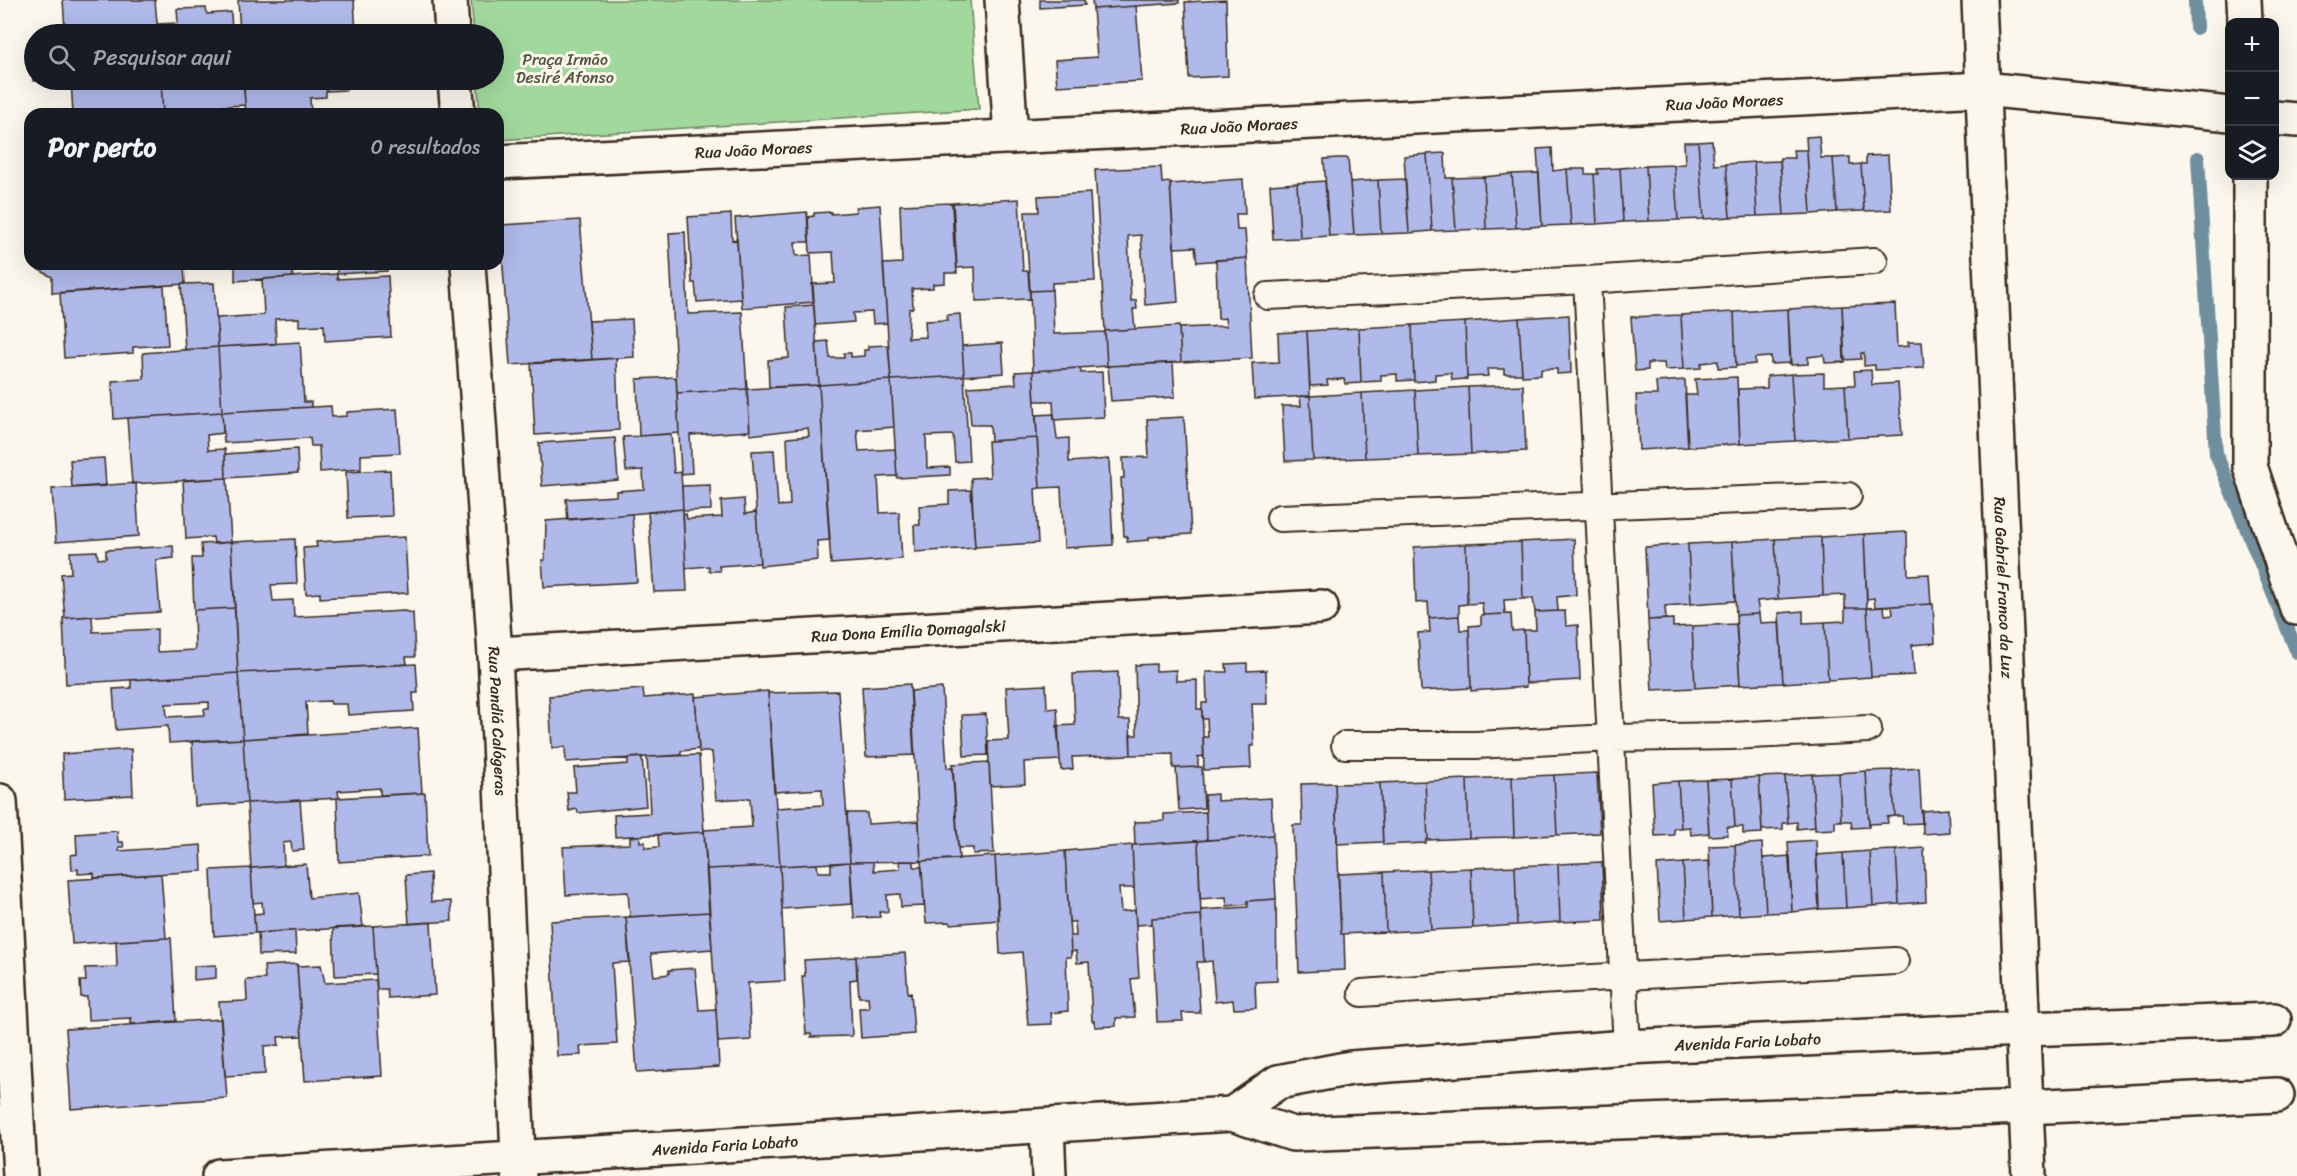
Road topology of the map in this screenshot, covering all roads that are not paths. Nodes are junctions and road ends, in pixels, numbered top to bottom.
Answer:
1 (450, 0) edge
2 (1002, 0) edge
3 (1979, 0) edge
4 (2244, 0) edge
5 (2245, 18) edge
6 (451, 24) edge
7 (1983, 89) junction
8 (456, 90) edge
9 (457, 108) edge
10 (2225, 114) edge
11 (2279, 118) edge
12 (2297, 120) edge
13 (1011, 137) junction
14 (504, 162) edge
15 (2250, 180) edge
16 (1874, 261) dead end
17 (468, 270) edge
18 (1587, 280) junction
19 (1268, 296) dead end
20 (1848, 496) dead end
21 (1599, 506) junction
22 (1280, 518) dead end
23 (1321, 607) dead end
24 (2297, 608) edge
25 (495, 654) junction
26 (1868, 729) dead end
27 (1611, 738) junction
28 (1345, 745) dead end
29 (0, 801) edge
30 (1895, 961) dead end
31 (1624, 977) junction
32 (1362, 993) dead end
33 (2274, 1020) dead end
34 (2022, 1029) junction
35 (1627, 1047) junction
36 (2277, 1095) dead end
37 (2026, 1107) junction
38 (1232, 1114) junction
39 (1047, 1126) junction
40 (519, 1167) edge
41 (20, 1176) edge
42 (219, 1176) edge
43 (1050, 1176) edge
44 (2028, 1176) edge

1 - 6 street
2 - 13 street
3 - 7 street, Rua Gabriel Franco da Luz
4 - 5 street
7 - 10 street, Rua João Moraes
7 - 13 street, Rua João Moraes
7 - 34 street, Rua Gabriel Franco da Luz
8 - 9 street
11 - 12 street
13 - 14 street, Rua João Moraes
15 - 24 street
16 - 18 lane
17 - 25 street, Rua Pandiá Calógeras
18 - 19 lane
18 - 21 lane
20 - 21 lane
21 - 22 lane
21 - 27 lane
23 - 25 street, Rua Dona Emília Domagalski
25 - 40 street, Rua Pandiá Calógeras
26 - 27 lane
27 - 28 lane
27 - 31 lane
29 - 41 street
30 - 31 lane
31 - 32 lane
31 - 35 lane
33 - 34 street, Avenida Faria Lobato
34 - 35 street, Avenida Faria Lobato
34 - 37 street, Rua Gabriel Franco da Luz
35 - 38 street, Avenida Faria Lobato
36 - 37 street, Avenida Faria Lobato
37 - 38 street, Avenida Faria Lobato
37 - 44 street, Rua Gabriel Franco da Luz
38 - 39 street, Avenida Faria Lobato
39 - 40 street, Avenida Faria Lobato
39 - 43 street
40 - 42 street, Avenida Faria Lobato

